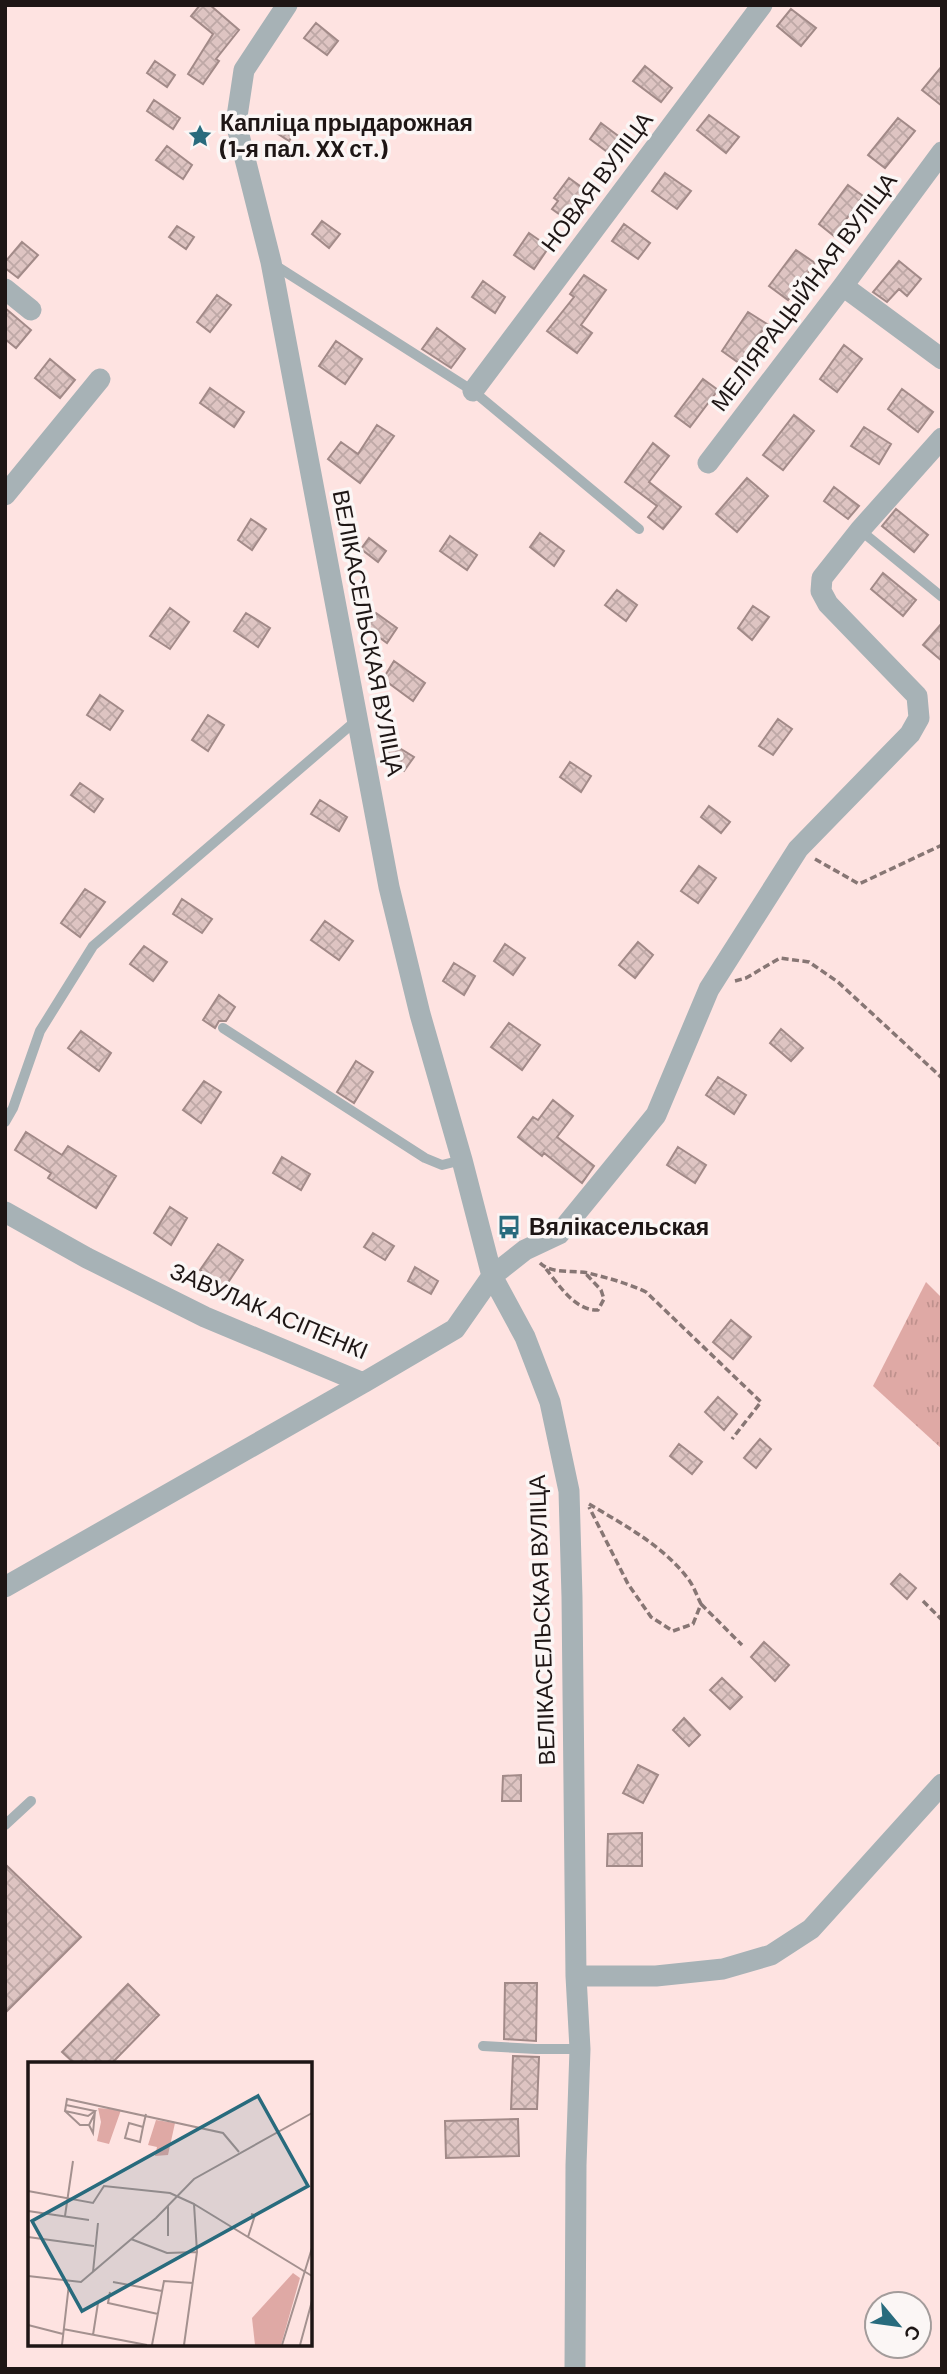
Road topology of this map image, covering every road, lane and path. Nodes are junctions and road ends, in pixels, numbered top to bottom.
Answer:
1 (762, 5) edge
2 (276, 9) edge
3 (942, 152) edge
4 (271, 262) junction
5 (843, 286) junction
6 (5, 289) edge
7 (31, 310) dead end
8 (942, 359) edge
9 (100, 379) dead end
10 (473, 391) junction
11 (942, 438) edge
12 (708, 463) dead end
13 (5, 495) edge
14 (639, 529) dead end
15 (860, 530) junction
16 (942, 597) edge
17 (358, 719) junction
18 (942, 845) edge
19 (798, 849) junction
20 (709, 989) junction
21 (223, 1028) dead end
22 (942, 1079) edge
23 (5, 1122) edge
24 (461, 1160) junction
25 (5, 1212) edge
26 (525, 1250) junction
27 (546, 1269) junction
28 (584, 1272) junction
29 (492, 1276) junction
30 (363, 1383) junction
31 (732, 1439) dead end
32 (5, 1587) edge
33 (923, 1601) dead end
34 (701, 1604) junction
35 (942, 1620) edge
36 (742, 1645) dead end
37 (942, 1784) edge
38 (31, 1801) dead end
39 (5, 1825) edge
40 (576, 1976) junction
41 (483, 2046) dead end
42 (580, 2049) junction
43 (575, 2369) edge

1 - 10 street, НОВАЯ ВУЛІЦА
2 - 4 street, ВЕЛІКАСЕЛЬСКАЯ ВУЛІЦА
3 - 5 street, МЕЛІЯРАЦЫЙНАЯ ВУЛІЦА
4 - 10 lane
4 - 17 street, ВЕЛІКАСЕЛЬСКАЯ ВУЛІЦА
5 - 8 street
5 - 12 street, МЕЛІЯРАЦЫЙНАЯ ВУЛІЦА
6 - 7 street
9 - 13 street
10 - 14 lane
11 - 15 street
15 - 16 lane
15 - 19 street
17 - 23 lane
17 - 24 street, ВЕЛІКАСЕЛЬСКАЯ ВУЛІЦА
18 - 19 path
19 - 20 street
20 - 22 path
20 - 26 street
21 - 24 lane
24 - 29 street, ВЕЛІКАСЕЛЬСКАЯ ВУЛІЦА
25 - 30 street, ЗАВУЛАК АСІПЕНКІ
26 - 27 path
26 - 29 street
27 - 28 path
27 - 28 path
28 - 31 path
29 - 30 street, ЗАВУЛАК АСІПЕНКІ
29 - 40 street, ВЕЛІКАСЕЛЬСКАЯ ВУЛІЦА
30 - 32 street
33 - 35 path
34 - 34 path
34 - 36 path
37 - 40 street
38 - 39 lane
40 - 42 street, ВЕЛІКАСЕЛЬСКАЯ ВУЛІЦА
41 - 42 lane
42 - 43 street, ВЕЛІКАСЕЛЬСКАЯ ВУЛІЦА

